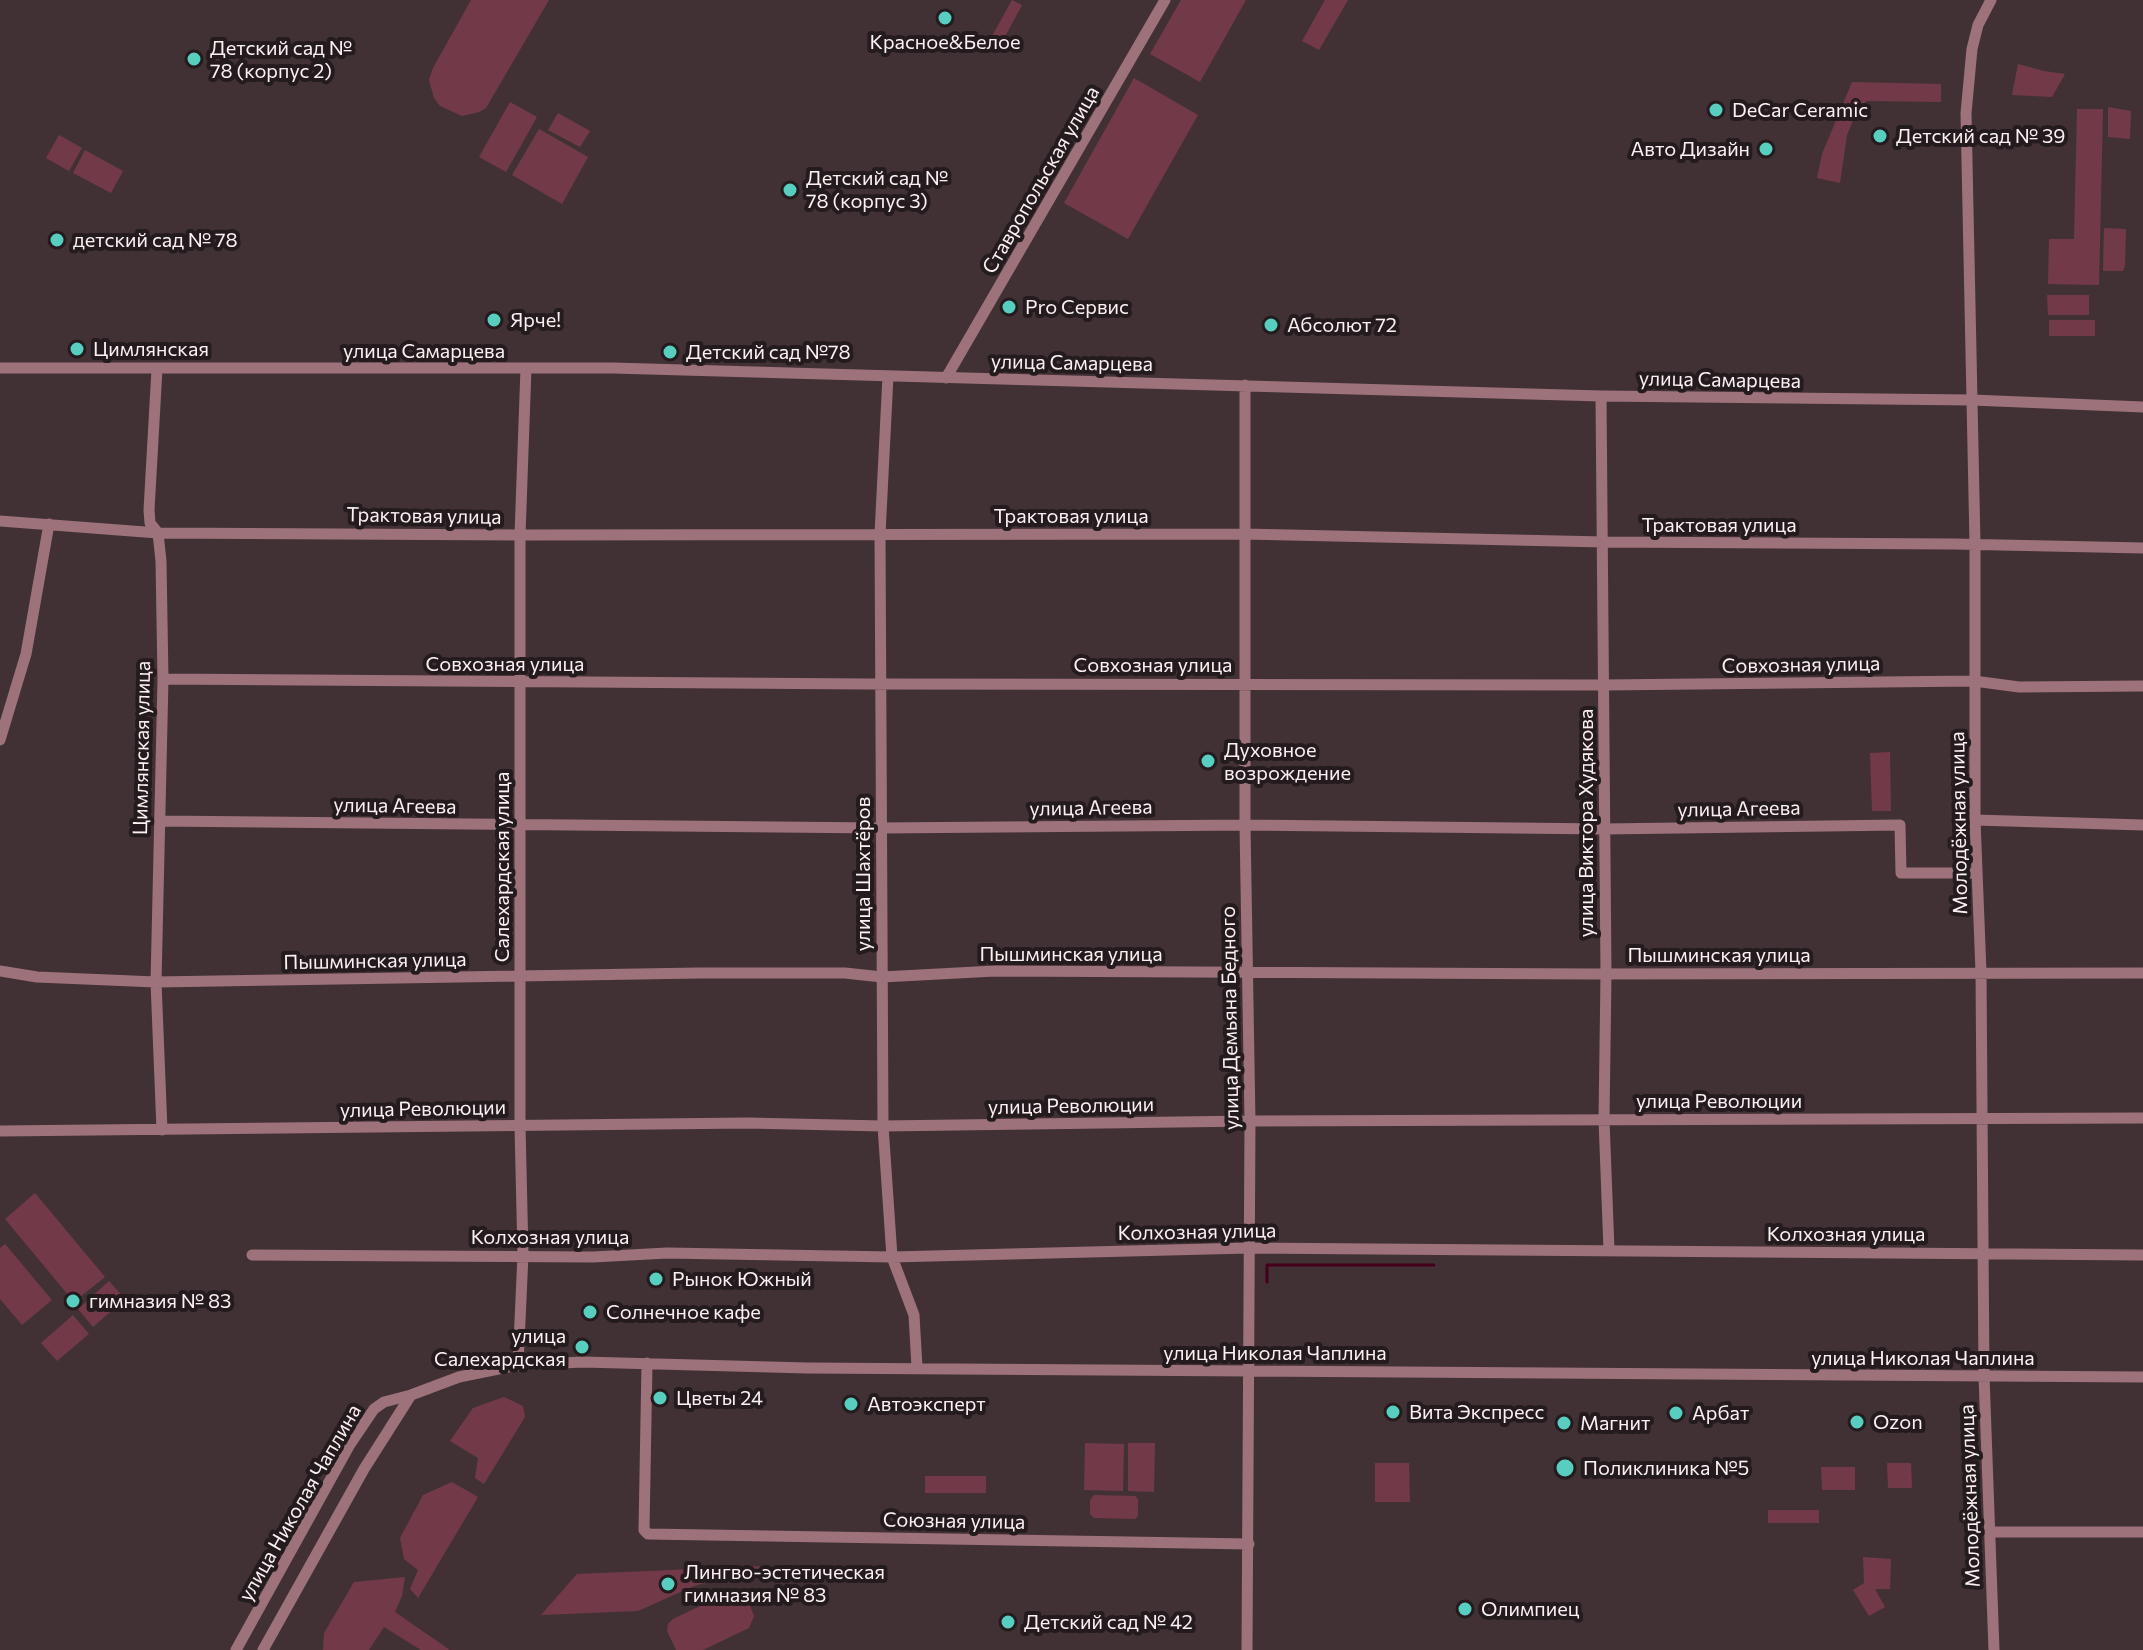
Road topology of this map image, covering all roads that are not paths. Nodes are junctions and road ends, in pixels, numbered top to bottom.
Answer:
1 (1165, 0) edge
2 (1991, 0) edge
3 (0, 368) edge
4 (526, 368) junction
5 (157, 369) junction
6 (888, 376) junction
7 (946, 378) junction
8 (1245, 385) junction
9 (1601, 396) junction
10 (1972, 400) junction
11 (2143, 407) edge
12 (0, 521) edge
13 (49, 524) junction
14 (158, 533) junction
15 (880, 534) junction
16 (1244, 534) junction
17 (520, 535) junction
18 (1604, 542) junction
19 (1975, 544) junction
20 (2143, 548) edge
21 (163, 679) junction
22 (1974, 681) junction
23 (521, 682) junction
24 (1245, 683) junction
25 (880, 684) junction
26 (1604, 685) junction
27 (2143, 686) edge
28 (0, 740) edge
29 (1975, 820) junction
30 (159, 821) junction
31 (1245, 825) junction
32 (2143, 825) edge
33 (519, 826) junction
34 (880, 828) junction
35 (1604, 829) junction
36 (1977, 873) junction
37 (0, 971) edge
38 (1981, 972) junction
39 (1248, 973) junction
40 (2143, 973) edge
41 (1606, 974) junction
42 (520, 976) junction
43 (882, 977) junction
44 (156, 982) junction
45 (1981, 1117) junction
46 (2143, 1118) edge
47 (1604, 1120) junction
48 (1250, 1121) junction
49 (520, 1126) junction
50 (883, 1126) junction
51 (162, 1130) junction
52 (0, 1131) edge
53 (1248, 1248) junction
54 (1609, 1250) junction
55 (1983, 1253) junction
56 (252, 1255) dead end
57 (523, 1255) junction
58 (2143, 1255) edge
59 (892, 1257) junction
60 (647, 1363) junction
61 (518, 1365) junction
62 (917, 1367) junction
63 (1247, 1371) junction
64 (1984, 1376) junction
65 (2143, 1377) edge
66 (411, 1395) junction
67 (1990, 1532) junction
68 (2143, 1532) edge
69 (1249, 1544) junction
70 (236, 1650) edge
71 (263, 1650) edge
72 (1247, 1650) edge
73 (1994, 1650) edge

1 - 7 street, Ставропольская улица
2 - 10 street, Молодёжная улица
3 - 5 street, улица Самарцева
4 - 5 street, улица Самарцева
4 - 6 street, улица Самарцева
4 - 17 street, Салехардская улица
5 - 14 street, Цимлянская улица
6 - 7 street, улица Самарцева
6 - 15 street, улица Шахтёров
7 - 8 street, улица Самарцева
8 - 9 street, улица Самарцева
8 - 16 street, улица Демьяна Бедного
9 - 10 street, улица Самарцева
9 - 18 street, улица Виктора Худякова
10 - 11 street, улица Самарцева
10 - 19 street, Молодёжная улица
12 - 13 street, Трактовая улица
13 - 14 street, Трактовая улица
13 - 28 street
14 - 17 street, Трактовая улица
14 - 21 street, Цимлянская улица
15 - 16 street, Трактовая улица
15 - 17 street, Трактовая улица
15 - 25 street, улица Шахтёров
16 - 18 street, Трактовая улица
16 - 24 street, улица Демьяна Бедного
17 - 23 street, Салехардская улица
18 - 19 street, Трактовая улица
18 - 26 street, улица Виктора Худякова
19 - 20 street, Трактовая улица
19 - 22 street, Молодёжная улица
21 - 23 street, Совхозная улица
21 - 30 street, Цимлянская улица
22 - 26 street, Совхозная улица
22 - 27 street, Совхозная улица
22 - 29 street, Молодёжная улица
23 - 25 street, Совхозная улица
23 - 33 street, Салехардская улица
24 - 25 street, Совхозная улица
24 - 26 street, Совхозная улица
24 - 31 street, улица Демьяна Бедного
25 - 34 street, улица Шахтёров
26 - 35 street, улица Виктора Худякова
29 - 32 street
29 - 36 street, Молодёжная улица
30 - 33 street, улица Агеева
30 - 44 street, Цимлянская улица
31 - 34 street, улица Агеева
31 - 35 street, улица Агеева
31 - 39 street, улица Демьяна Бедного
33 - 34 street, улица Агеева
33 - 42 street, Салехардская улица
34 - 43 street, улица Шахтёров
35 - 36 street, улица Агеева
35 - 41 street, улица Виктора Худякова
36 - 38 street, Молодёжная улица
37 - 44 street, Пышминская улица
38 - 40 street, Пышминская улица
38 - 41 street, Пышминская улица
38 - 45 street, Молодёжная улица
39 - 41 street, Пышминская улица
39 - 43 street, Пышминская улица
39 - 48 street, улица Демьяна Бедного
41 - 47 street, улица Виктора Худякова
42 - 43 street, Пышминская улица
42 - 44 street, Пышминская улица
42 - 49 street, Салехардская улица
43 - 50 street, улица Шахтёров
44 - 51 street, Цимлянская улица
45 - 46 street, улица Революции
45 - 47 street, улица Революции
45 - 55 street, Молодёжная улица
47 - 48 street, улица Революции
47 - 54 street, улица Виктора Худякова
48 - 50 street, улица Революции
48 - 53 street, улица Демьяна Бедного
49 - 50 street, улица Революции
49 - 51 street, улица Революции
49 - 57 street, Салехардская улица
50 - 59 street, улица Шахтёров
51 - 52 street, улица Революции
53 - 54 street, Колхозная улица
53 - 59 street, Колхозная улица
53 - 63 street, улица Демьяна Бедного
54 - 55 street, Колхозная улица
55 - 58 street, Колхозная улица
55 - 64 street, Молодёжная улица
56 - 57 street, Колхозная улица
57 - 59 street, Колхозная улица
57 - 61 street, Салехардская улица
59 - 62 street, улица Шахтёров
60 - 61 street, улица Николая Чаплина
60 - 62 street, улица Николая Чаплина
60 - 69 street, Союзная улица
61 - 66 street, улица Николая Чаплина
62 - 63 street, улица Николая Чаплина
63 - 64 street, улица Николая Чаплина
63 - 69 street, улица Демьяна Бедного
64 - 65 street, улица Николая Чаплина
64 - 67 street, Молодёжная улица
66 - 70 street, улица Николая Чаплина
66 - 71 street, улица Николая Чаплина
67 - 68 street
67 - 73 street, Молодёжная улица
69 - 72 street, улица Демьяна Бедного

